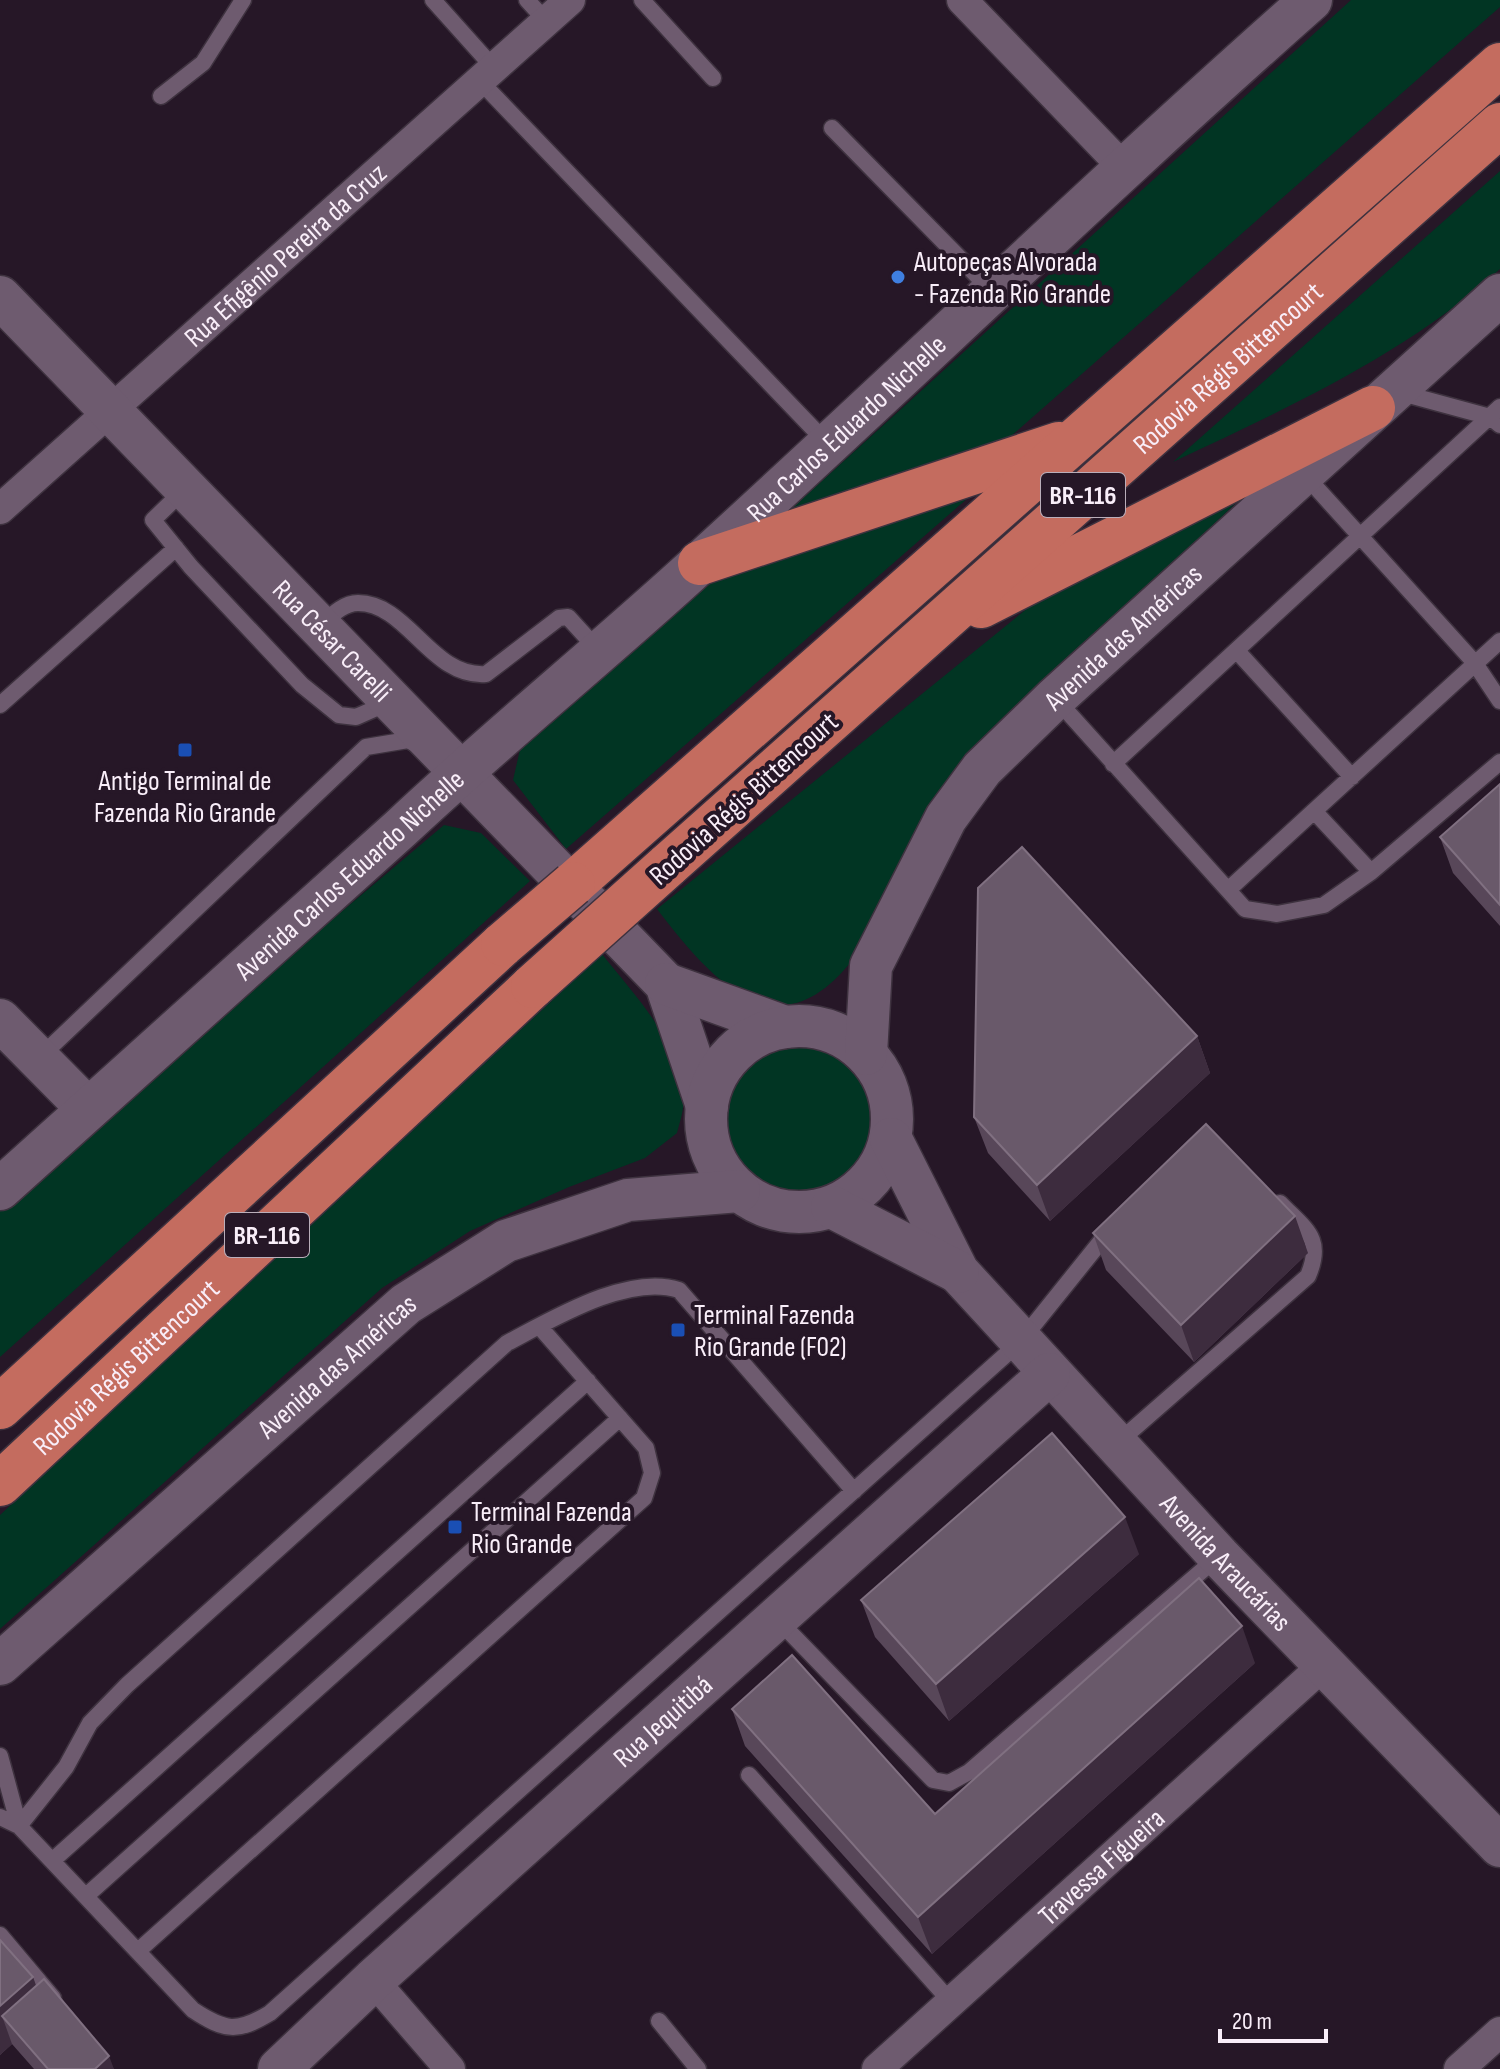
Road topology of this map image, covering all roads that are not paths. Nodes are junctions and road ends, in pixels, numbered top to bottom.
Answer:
1 (243, 0) edge
2 (433, 0) edge
3 (570, 0) edge
4 (642, 0) edge
5 (962, 0) edge
6 (1311, 0) edge
7 (536, 10) edge
8 (1500, 65) edge
9 (486, 74) junction
10 (713, 78) dead end
11 (161, 96) dead end
12 (1500, 125) edge
13 (832, 128) dead end
14 (1123, 167) junction
15 (991, 290) junction
16 (1500, 295) edge
17 (0, 297) edge
18 (1383, 399) junction
19 (109, 409) junction
20 (1497, 416) edge
21 (1076, 438) junction
22 (827, 444) junction
23 (1302, 472) junction
24 (187, 488) junction
25 (0, 509) edge
26 (1361, 539) junction
27 (176, 548) junction
28 (700, 563) junction
29 (320, 626) junction
30 (926, 634) junction
31 (1500, 641) edge
32 (599, 651) junction
33 (1237, 651) junction
34 (1474, 662) junction
35 (1055, 698) junction
36 (1500, 701) edge
37 (392, 702) junction
38 (0, 705) edge
39 (1500, 762) edge
40 (1113, 764) junction
41 (460, 770) junction
42 (1352, 777) junction
43 (1314, 811) junction
44 (1371, 872) junction
45 (1228, 890) junction
46 (666, 984) junction
47 (0, 1020) edge
48 (785, 1027) junction
49 (866, 1054) junction
50 (38, 1059) junction
51 (707, 1106) junction
52 (88, 1109) junction
53 (891, 1139) junction
54 (0, 1189) edge
55 (739, 1191) junction
56 (1270, 1194) edge
57 (832, 1207) junction
58 (1117, 1221) edge
59 (958, 1272) junction
60 (539, 1326) junction
61 (1020, 1342) junction
62 (1049, 1374) junction
63 (588, 1381) junction
64 (0, 1407) edge
65 (620, 1418) junction
66 (1114, 1445) junction
67 (0, 1484) edge
68 (854, 1491) junction
69 (1219, 1556) junction
70 (776, 1619) junction
71 (1326, 1663) junction
72 (0, 1664) edge
73 (0, 1756) edge
74 (749, 1775) dead end
75 (0, 1817) edge
76 (19, 1826) junction
77 (1500, 1846) edge
78 (52, 1861) junction
79 (86, 1896) junction
80 (0, 1935) edge
81 (138, 1951) junction
82 (373, 1980) junction
83 (951, 2002) junction
84 (66, 2013) edge
85 (659, 2021) dead end
86 (1500, 2032) edge
87 (279, 2069) edge
88 (450, 2069) edge
89 (698, 2069) edge
90 (877, 2069) edge
91 (1459, 2069) edge

1 - 11 lane
2 - 9 lane
3 - 7 street, Rua Efigênio Pereira da Cruz
4 - 10 lane
5 - 14 street
6 - 14 main road, Rua Carlos Eduardo Nichelle
7 - 9 street, Rua Efigênio Pereira da Cruz
8 - 21 highway, Rodovia Régis Bittencourt / BR-116
9 - 19 street, Rua Efigênio Pereira da Cruz
9 - 22 lane
12 - 30 highway, Rodovia Régis Bittencourt / BR-116
13 - 15 lane
14 - 15 main road, Rua Carlos Eduardo Nichelle
15 - 22 main road, Rua Carlos Eduardo Nichelle
16 - 18 main road, Avenida das Américas
17 - 19 main road, Rua César Carelli
18 - 20 lane
18 - 23 main road, Avenida das Américas
18 - 30 highway
19 - 24 main road, Rua César Carelli
19 - 25 street, Rua Efigênio Pereira da Cruz
20 - 26 lane
21 - 28 highway
21 - 64 highway, Rodovia Régis Bittencourt / BR-116, bridge
22 - 28 main road, Rua Carlos Eduardo Nichelle
23 - 26 lane
23 - 35 main road, Avenida das Américas
24 - 27 lane
24 - 29 main road, Rua César Carelli
26 - 33 lane
26 - 34 lane
27 - 37 lane
27 - 38 lane
28 - 32 main road, Avenida Carlos Eduardo Nichelle
29 - 32 lane
29 - 37 main road, Rua César Carelli
30 - 67 highway, Rodovia Régis Bittencourt / BR-116, bridge
31 - 34 lane
32 - 41 main road, Avenida Carlos Eduardo Nichelle
33 - 40 lane
33 - 42 lane
34 - 36 lane
34 - 42 lane
35 - 40 lane
35 - 49 main road, Avenida das Américas
37 - 41 main road, Rua César Carelli
39 - 44 lane
40 - 45 lane
41 - 46 main road, Rua César Carelli
41 - 50 lane
41 - 52 main road, Avenida Carlos Eduardo Nichelle
42 - 43 lane
43 - 44 lane
43 - 45 lane
44 - 45 lane
46 - 48 main road, Rua César Carelli
46 - 51 main road, Rua César Carelli
47 - 50 main road
48 - 49 main road
48 - 51 main road
49 - 53 main road
50 - 52 main road
51 - 55 main road
52 - 54 main road, Avenida Carlos Eduardo Nichelle
53 - 57 main road
53 - 59 main road, Avenida Araucárias
55 - 57 main road
55 - 72 main road, Avenida das Américas
56 - 66 lane
57 - 59 main road, Avenida Araucárias
58 - 61 lane
59 - 61 main road, Avenida Araucárias
60 - 63 lane
60 - 68 lane
60 - 76 lane
61 - 62 main road, Avenida Araucárias
61 - 68 lane
62 - 66 main road, Avenida Araucárias
62 - 70 main road, Rua Jequitibá
63 - 65 lane
63 - 78 lane
65 - 79 lane
65 - 81 lane
66 - 69 main road, Avenida Araucárias
68 - 81 lane
69 - 70 lane
69 - 71 main road, Avenida Araucárias
70 - 82 main road, Rua Jequitibá
71 - 77 main road, Avenida Araucárias
71 - 83 street, Travessa Figueira
73 - 76 lane
74 - 83 lane
75 - 76 lane
76 - 78 lane
78 - 79 lane
79 - 81 lane
80 - 84 lane
82 - 87 main road, Rua Jequitibá
82 - 88 street
83 - 90 street, Travessa Figueira
85 - 89 lane
86 - 91 street

